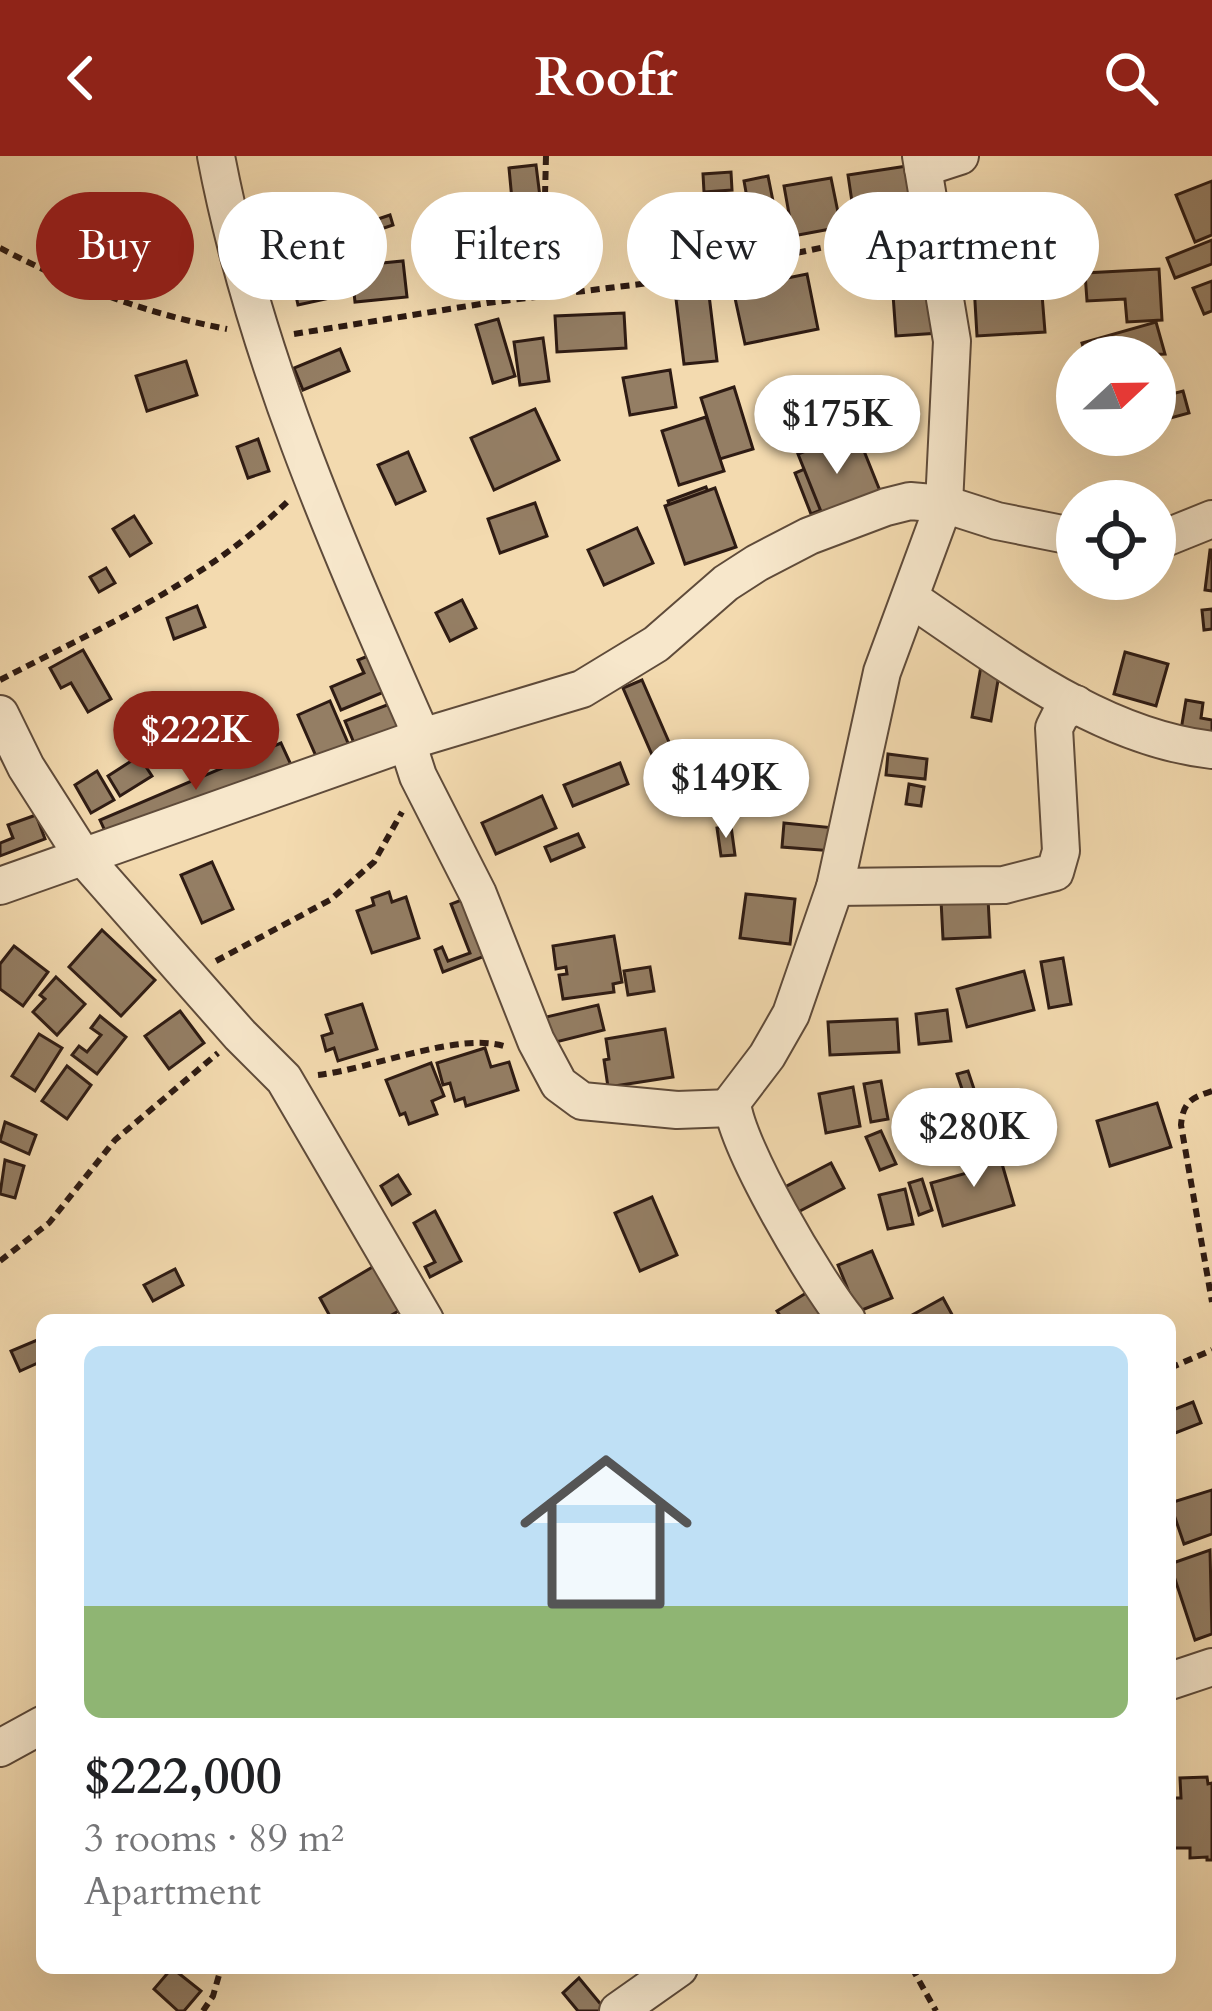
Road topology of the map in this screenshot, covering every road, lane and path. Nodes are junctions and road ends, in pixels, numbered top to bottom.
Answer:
1 (216, 156) edge
2 (546, 156) edge
3 (960, 156) edge
4 (922, 162) edge
5 (545, 192) edge
6 (927, 192) edge
7 (824, 247) edge
8 (0, 248) edge
9 (603, 289) edge
10 (522, 300) edge
11 (945, 300) edge
12 (263, 335) junction
13 (310, 479) junction
14 (944, 504) junction
15 (1212, 518) edge
16 (1056, 533) edge
17 (1176, 533) edge
18 (910, 598) junction
19 (0, 680) edge
20 (1076, 704) junction
21 (0, 715) edge
22 (1212, 750) edge
23 (416, 752) junction
24 (84, 858) junction
25 (0, 886) edge
26 (836, 887) junction
27 (189, 978) junction
28 (240, 1035) junction
29 (546, 1060) junction
30 (284, 1079) junction
31 (1212, 1091) edge
32 (732, 1108) junction
33 (0, 1261) edge
34 (1212, 1302) edge
35 (421, 1314) edge
36 (842, 1314) edge
37 (1212, 1350) edge
38 (1176, 1365) edge
39 (1212, 1667) edge
40 (1176, 1679) edge
41 (36, 1728) edge
42 (0, 1748) edge
43 (218, 1974) edge
44 (671, 1974) edge
45 (915, 1974) edge
46 (203, 2011) edge
47 (618, 2011) edge
48 (936, 2011) edge

1 - 12 street
2 - 5 path
3 - 4 street
4 - 6 street
7 - 9 path
8 - 12 path
10 - 12 path
11 - 14 street
12 - 13 street
13 - 19 path
13 - 23 street
14 - 16 street
14 - 18 street
14 - 23 street
15 - 17 street
18 - 20 street
18 - 26 street
20 - 22 street
20 - 26 street
21 - 24 street
23 - 24 street
23 - 27 path
23 - 29 street
24 - 25 street
24 - 27 street
26 - 32 street
27 - 28 street
28 - 30 street
28 - 33 path
29 - 30 path
29 - 32 street
30 - 35 street
31 - 34 path
32 - 36 street
37 - 38 path
39 - 40 street
41 - 42 street
43 - 46 path
44 - 47 street
45 - 48 path

